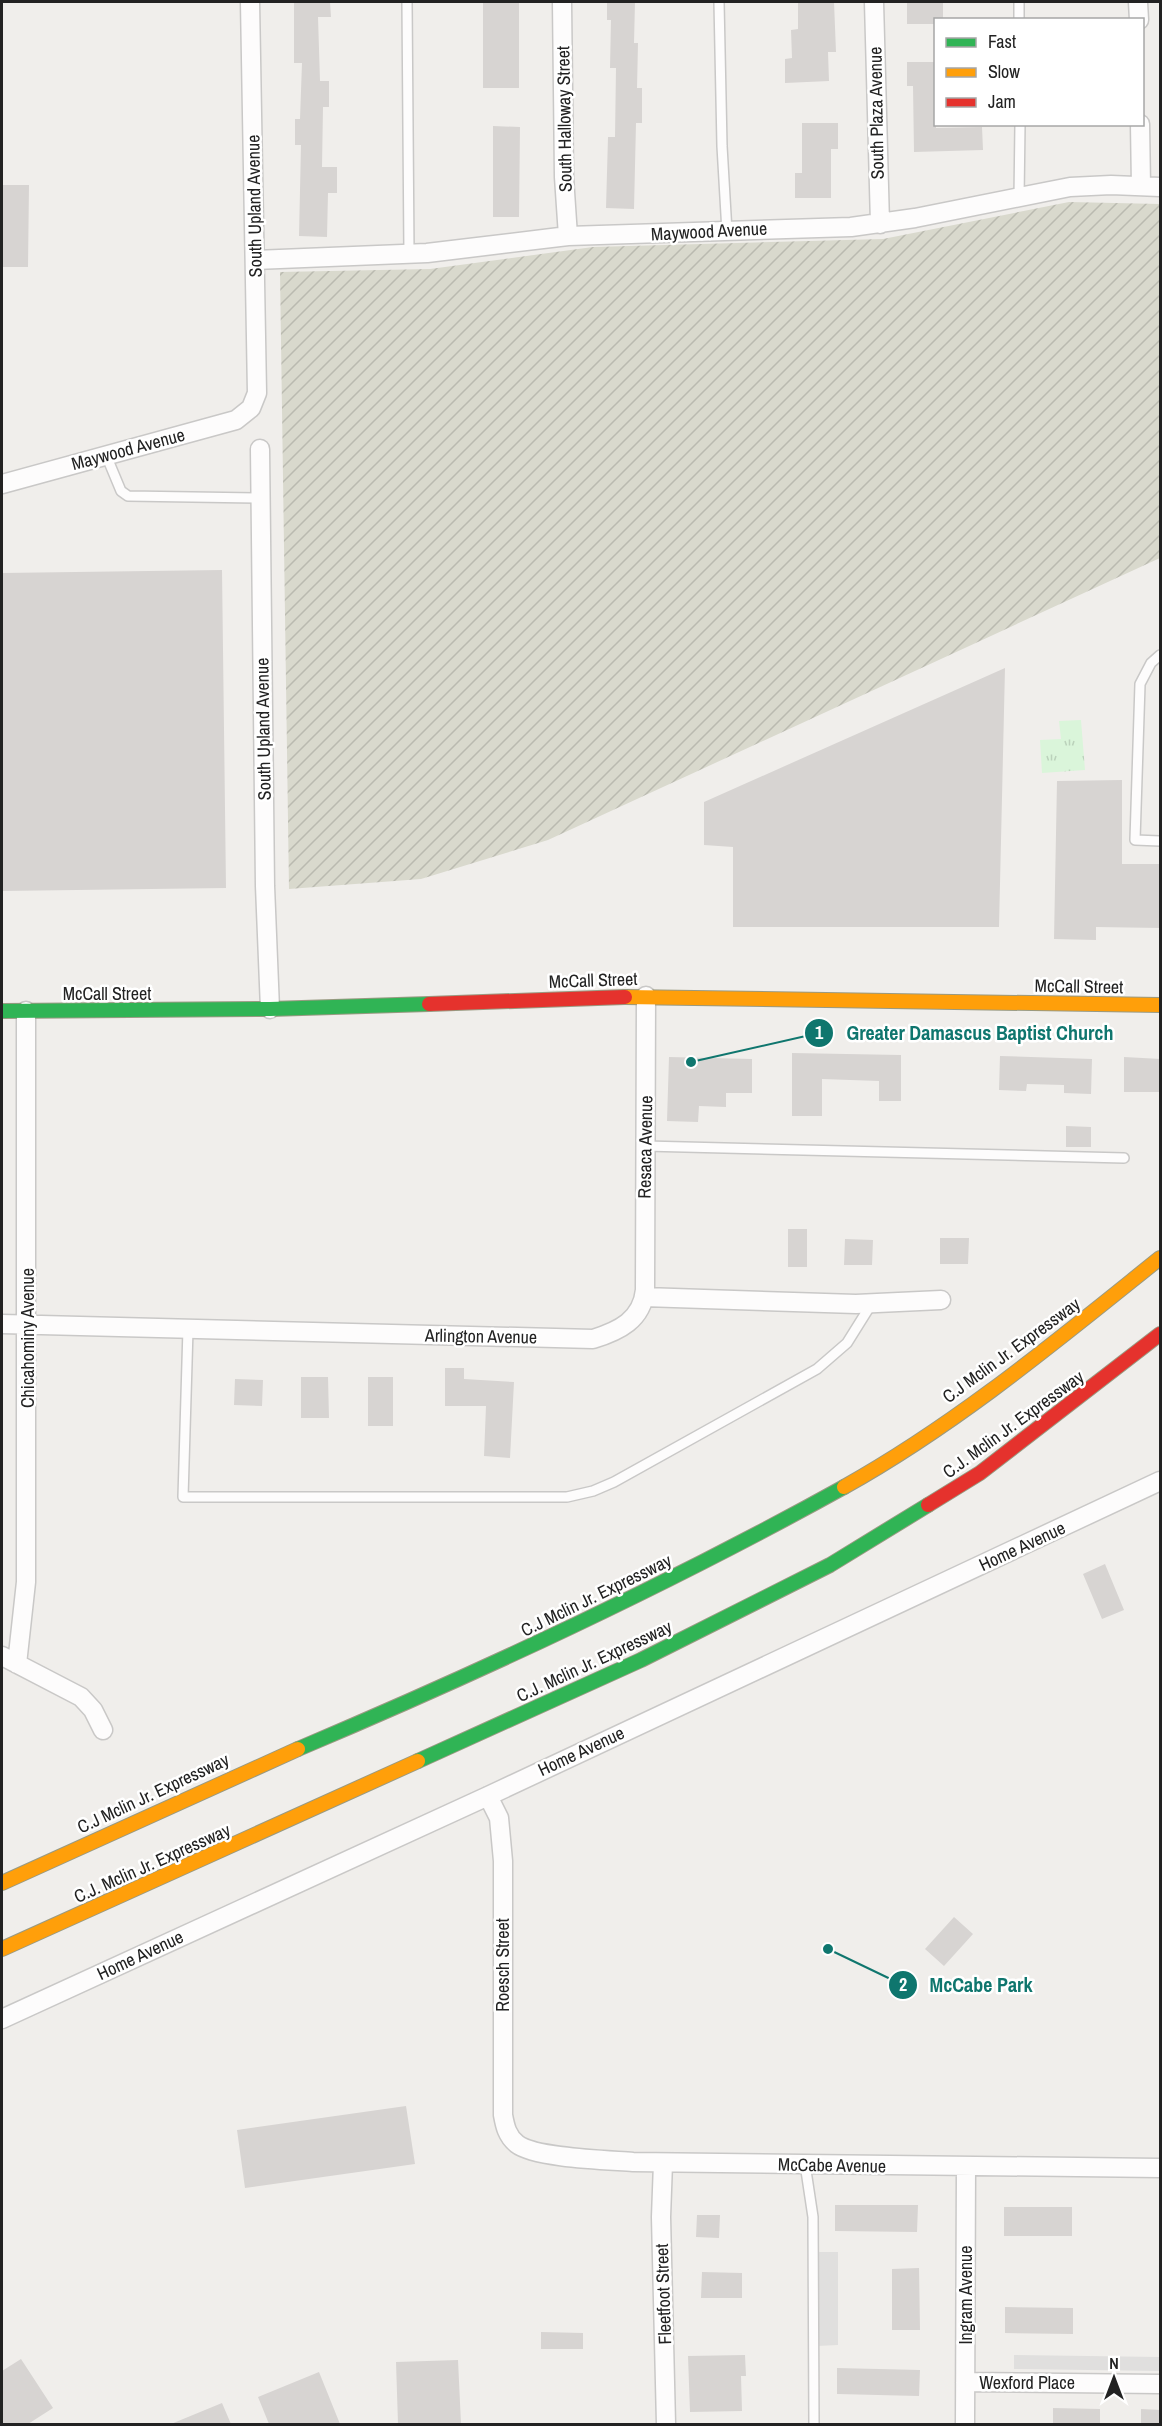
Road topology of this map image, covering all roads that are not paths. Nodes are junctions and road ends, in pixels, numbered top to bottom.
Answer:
1 (250, 2) edge
2 (407, 2) edge
3 (562, 2) edge
4 (719, 2) edge
5 (874, 2) edge
6 (1018, 2) edge
7 (1138, 2) edge
8 (1019, 18) edge
9 (1139, 18) edge
10 (1020, 126) edge
11 (1140, 126) edge
12 (1141, 186) junction
13 (1161, 187) edge
14 (1019, 198) junction
15 (880, 224) junction
16 (727, 232) junction
17 (568, 236) junction
18 (409, 254) junction
19 (255, 260) junction
20 (251, 408) joint
21 (260, 449) dead end
22 (106, 455) junction
23 (2, 484) edge
24 (261, 498) junction
25 (1161, 655) edge
26 (1161, 841) edge
27 (646, 996) junction
28 (1161, 1005) edge
29 (270, 1009) junction
30 (2, 1011) edge
31 (26, 1011) junction
32 (645, 1146) junction
33 (1124, 1158) dead end
34 (1161, 1258) edge
35 (644, 1297) junction
36 (941, 1300) dead end
37 (872, 1304) junction
38 (2, 1324) edge
39 (26, 1325) junction
40 (188, 1329) junction
41 (1161, 1334) edge
42 (1161, 1481) edge
43 (9, 1660) edge
44 (103, 1730) dead end
45 (488, 1796) junction
46 (53, 1859) junction
47 (2, 1871) edge
48 (2, 1883) edge
49 (2, 1949) edge
50 (2, 2019) edge
51 (509, 2135) joint
52 (663, 2163) junction
53 (805, 2164) junction
54 (966, 2166) junction
55 (1161, 2168) edge
56 (965, 2382) junction
57 (1161, 2384) edge
58 (666, 2424) edge
59 (814, 2424) edge
60 (965, 2424) edge

1 - 19 street, South Upland Avenue
2 - 18 lane
3 - 17 street, South Halloway Street
4 - 16 lane
5 - 15 street, South Plaza Avenue
6 - 8 lane
7 - 9 street
10 - 14 lane
11 - 12 street
12 - 13 street, Maywood Avenue
12 - 14 street, Maywood Avenue
14 - 15 street, Maywood Avenue
15 - 16 street, Maywood Avenue
16 - 17 street, Maywood Avenue
17 - 18 street, Maywood Avenue
18 - 19 street, Maywood Avenue
19 - 20 street, South Upland Avenue
20 - 22 street, Maywood Avenue
21 - 24 street, South Upland Avenue
22 - 23 street, Maywood Avenue
22 - 24 lane
24 - 29 street, South Upland Avenue
25 - 26 lane
27 - 28 main road, McCall Street
27 - 29 main road, McCall Street
27 - 32 street, Resaca Avenue
29 - 31 main road, McCall Street
30 - 31 main road, McCall Street
31 - 39 street, Chicahominy Avenue
32 - 33 lane
32 - 35 street, Resaca Avenue
34 - 46 main road, C.J Mclin Jr. Expressway
35 - 37 street
35 - 40 street, Arlington Avenue
36 - 37 street
37 - 40 lane
38 - 39 street, Arlington Avenue
39 - 40 street, Arlington Avenue
39 - 43 street, Chicahominy Avenue
41 - 49 main road, C.J. Mclin Jr. Expressway
42 - 45 street, Home Avenue
43 - 44 street
45 - 50 street, Home Avenue
45 - 51 street, Roesch Street
46 - 47 main road
46 - 48 main road, C.J Mclin Jr. Expressway
51 - 52 street, McCabe Avenue
52 - 53 street, McCabe Avenue
52 - 58 street, Fleetfoot Street
53 - 54 street, McCabe Avenue
53 - 59 lane
54 - 55 street, McCabe Avenue
54 - 56 street, Ingram Avenue
56 - 57 street, Wexford Place
56 - 60 street, Ingram Avenue

